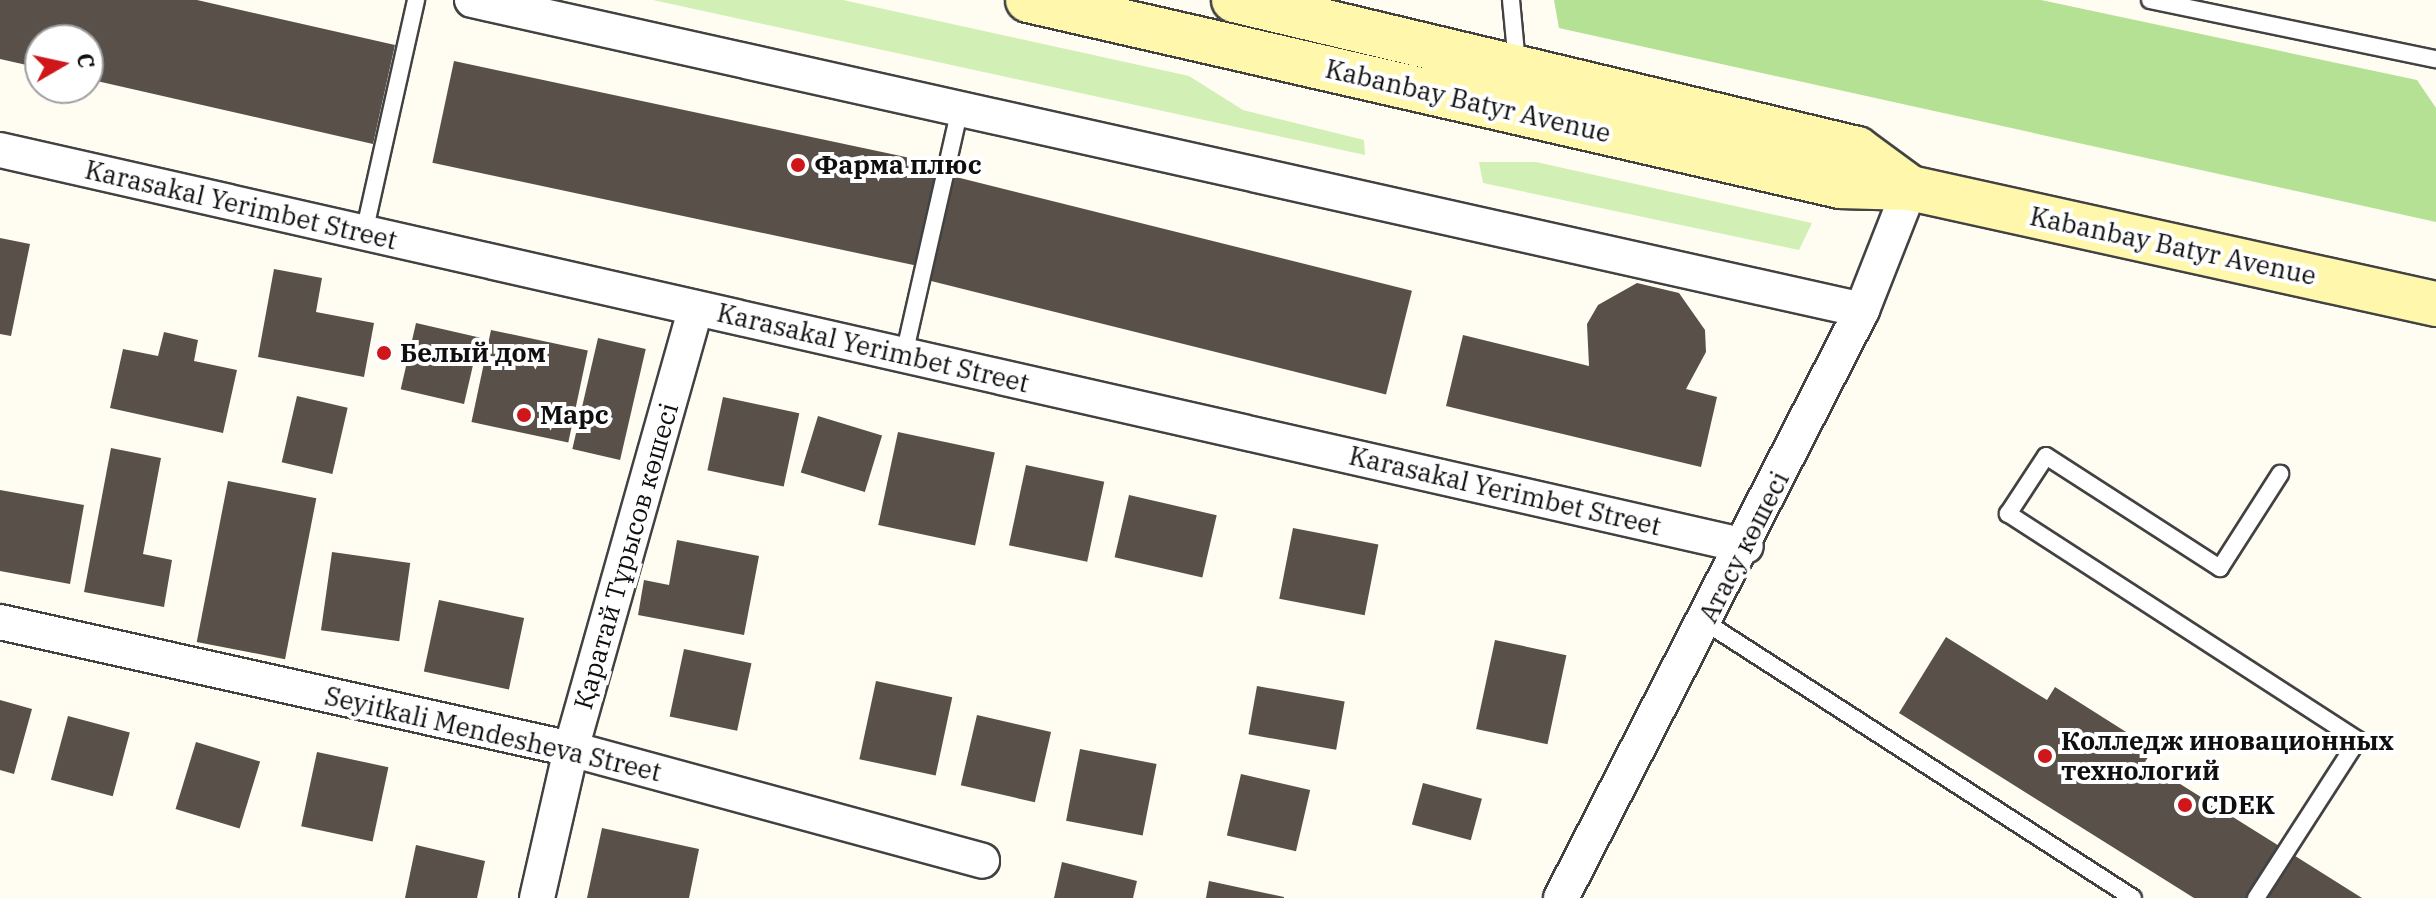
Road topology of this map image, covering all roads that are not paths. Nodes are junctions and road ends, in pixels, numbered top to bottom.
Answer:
1 (416, 0) edge
2 (472, 0) edge
3 (1028, 0) edge
4 (1234, 0) edge
5 (1511, 0) edge
6 (2150, 0) edge
7 (2436, 59) edge
8 (1517, 65) junction
9 (960, 109) junction
10 (0, 150) edge
11 (1910, 188) junction
12 (364, 233) junction
13 (2436, 304) edge
14 (696, 308) junction
15 (1862, 310) junction
16 (904, 355) junction
17 (2280, 474) dead end
18 (1746, 546) junction
19 (0, 622) edge
20 (1705, 622) junction
21 (571, 749) junction
22 (982, 861) dead end
23 (537, 898) edge
24 (1561, 898) edge
25 (2133, 898) edge
26 (2256, 898) edge

1 - 12 lane
2 - 9 street
3 - 11 main road, Kabanbay Batyr Avenue
4 - 8 main road, Kabanbay Batyr Avenue
5 - 8 lane
6 - 7 lane
8 - 11 main road, Kabanbay Batyr Avenue
9 - 15 street
9 - 16 lane
10 - 12 street, Karasakal Yerimbet Street
11 - 13 main road, Kabanbay Batyr Avenue
11 - 15 street, Атасу көшесі
12 - 14 street, Karasakal Yerimbet Street
14 - 16 street, Karasakal Yerimbet Street
14 - 21 street, Қаратай Тұрысов көшесі
15 - 18 street, Атасу көшесі
16 - 18 street, Karasakal Yerimbet Street
17 - 26 lane
18 - 20 street, Атасу көшесі
19 - 21 street, Seyitkali Mendesheva Street
20 - 24 street, Атасу көшесі
20 - 25 lane
21 - 22 street, Seyitkali Mendesheva Street
21 - 23 street, Қаратай Тұрысов көшесі

